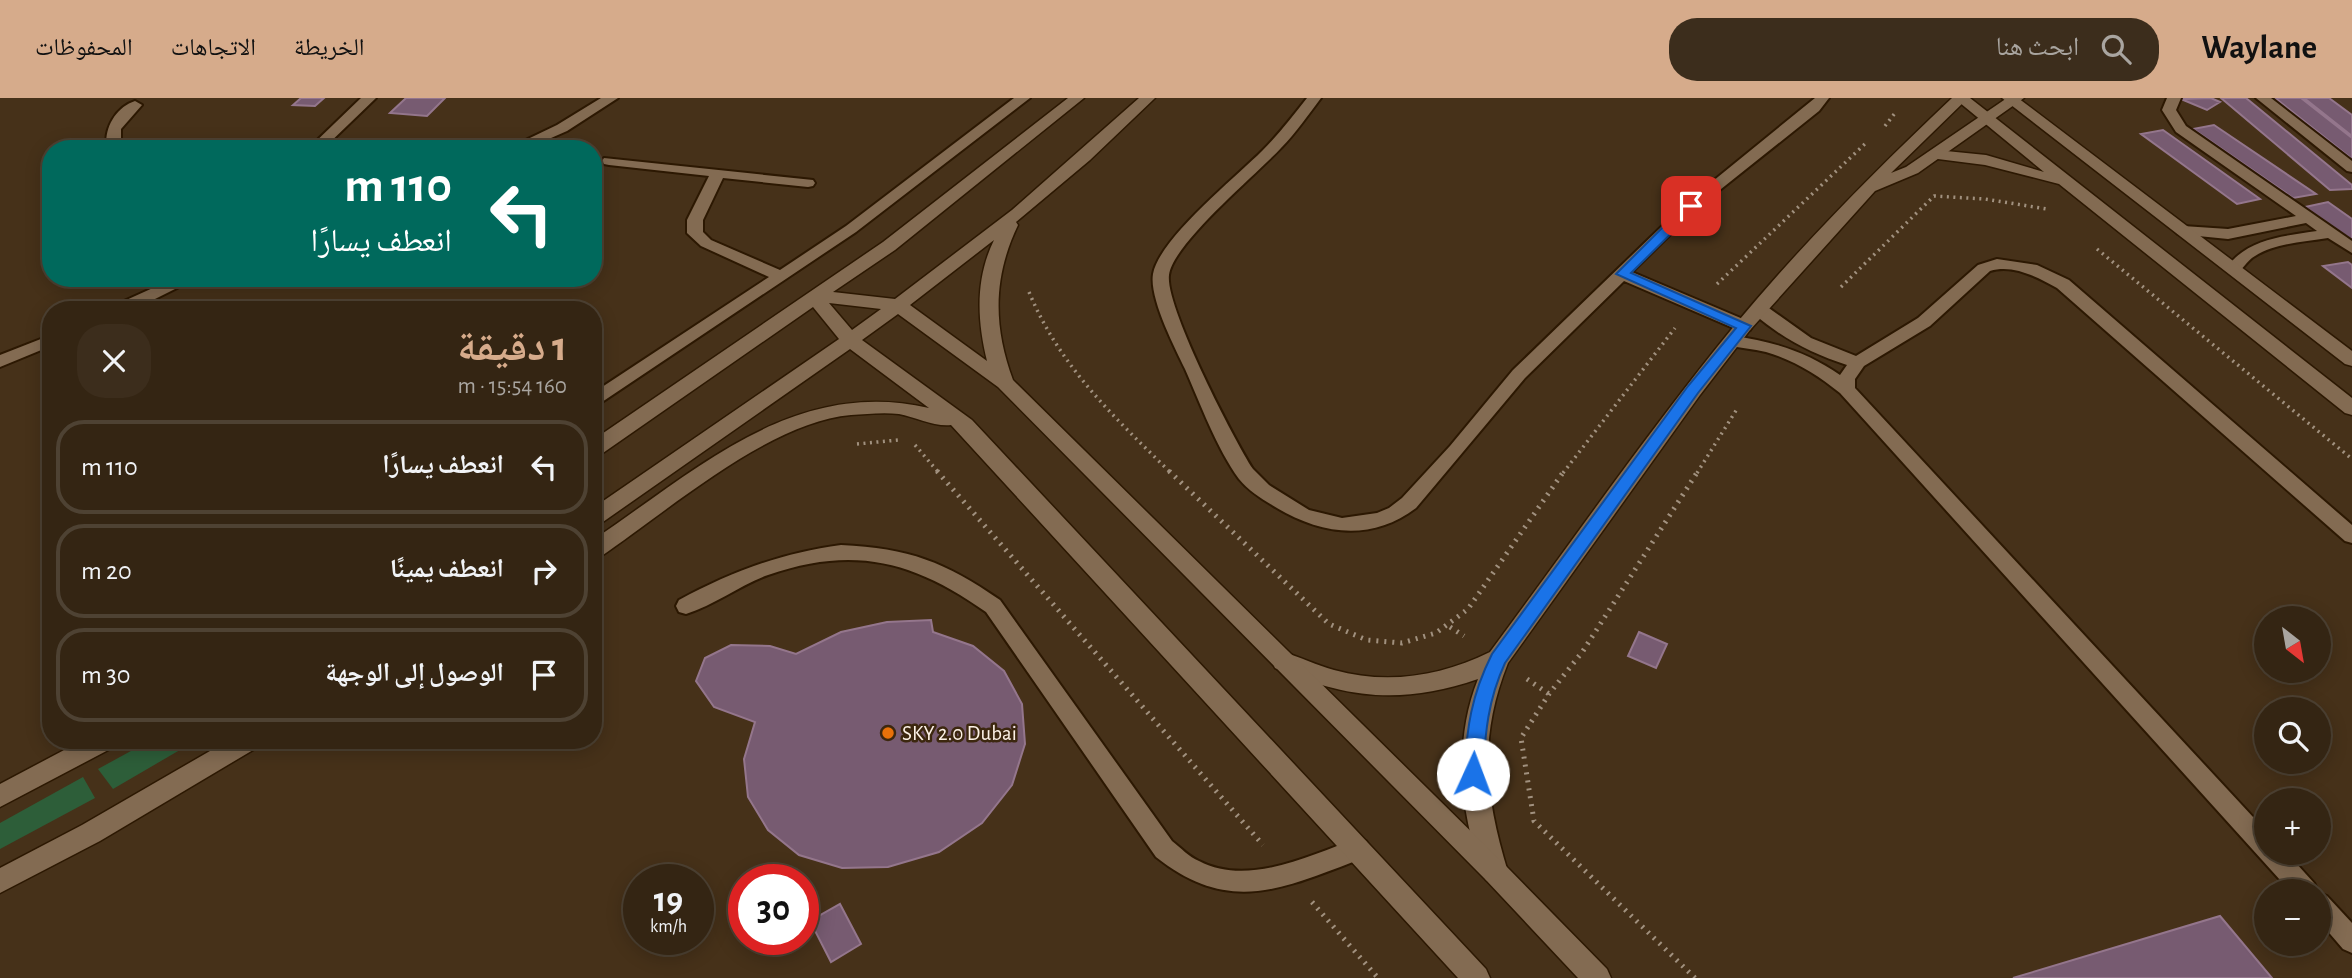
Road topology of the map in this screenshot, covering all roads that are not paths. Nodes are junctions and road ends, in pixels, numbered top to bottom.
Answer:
1 (369, 98) edge
2 (611, 98) edge
3 (1023, 98) edge
4 (1077, 98) edge
5 (1149, 98) edge
6 (1314, 98) edge
7 (1822, 98) edge
8 (1961, 98) edge
9 (2174, 98) edge
10 (2263, 98) edge
11 (2013, 99) edge
12 (135, 105) dead end
13 (1988, 119) junction
14 (113, 140) edge
15 (325, 140) edge
16 (535, 140) edge
17 (1936, 155) junction
18 (609, 161) dead end
19 (2352, 168) edge
20 (718, 174) junction
21 (808, 183) dead end
22 (1873, 186) junction
23 (2080, 190) junction
24 (1013, 218) junction
25 (2309, 218) junction
26 (2183, 231) junction
27 (2331, 233) junction
28 (2352, 248) edge
29 (2234, 270) junction
30 (1622, 274) junction
31 (781, 276) junction
32 (167, 287) edge
33 (814, 296) junction
34 (138, 301) edge
35 (898, 305) junction
36 (1760, 310) junction
37 (1738, 333) junction
38 (850, 340) junction
39 (42, 344) edge
40 (2352, 360) edge
41 (0, 361) edge
42 (1858, 362) junction
43 (1005, 383) junction
44 (1846, 389) junction
45 (602, 396) edge
46 (2352, 408) edge
47 (965, 425) junction
48 (602, 444) edge
49 (602, 513) edge
50 (2352, 536) edge
51 (602, 545) edge
52 (686, 606) dead end
53 (1278, 658) junction
54 (1498, 659) junction
55 (89, 749) edge
56 (235, 749) edge
57 (0, 796) edge
58 (2254, 834) edge
59 (1358, 849) junction
60 (2283, 865) edge
61 (1495, 872) junction
62 (2295, 879) edge
63 (0, 881) edge
64 (2331, 917) edge
65 (2352, 941) edge
66 (1476, 978) edge
67 (1597, 978) edge

1 - 15 lane
2 - 16 lane
3 - 31 lane
4 - 33 street
5 - 24 street
6 - 30 lane
7 - 30 lane
8 - 13 street
8 - 22 street
9 - 25 lane
10 - 19 lane
11 - 13 street
11 - 26 street
12 - 14 lane
13 - 17 street
13 - 23 street
17 - 22 street
17 - 23 street
18 - 20 lane
20 - 21 lane
20 - 31 lane
22 - 36 street
23 - 46 street
24 - 35 street
24 - 43 street
25 - 26 lane
25 - 27 lane
26 - 29 street
27 - 28 lane
27 - 29 lane
29 - 40 street
30 - 37 lane
31 - 45 lane
32 - 34 lane
33 - 35 street
33 - 38 street
33 - 48 street
35 - 38 street
35 - 43 street
36 - 37 street
36 - 42 lane
37 - 44 lane
37 - 54 street
38 - 47 street
38 - 49 street
39 - 41 lane
42 - 44 lane
42 - 50 lane
43 - 53 street
44 - 58 lane
47 - 51 street
47 - 59 street
52 - 59 lane
53 - 54 street
53 - 61 street
54 - 61 street
55 - 57 street
56 - 63 street
59 - 66 street
60 - 62 lane
61 - 67 street
64 - 65 lane

